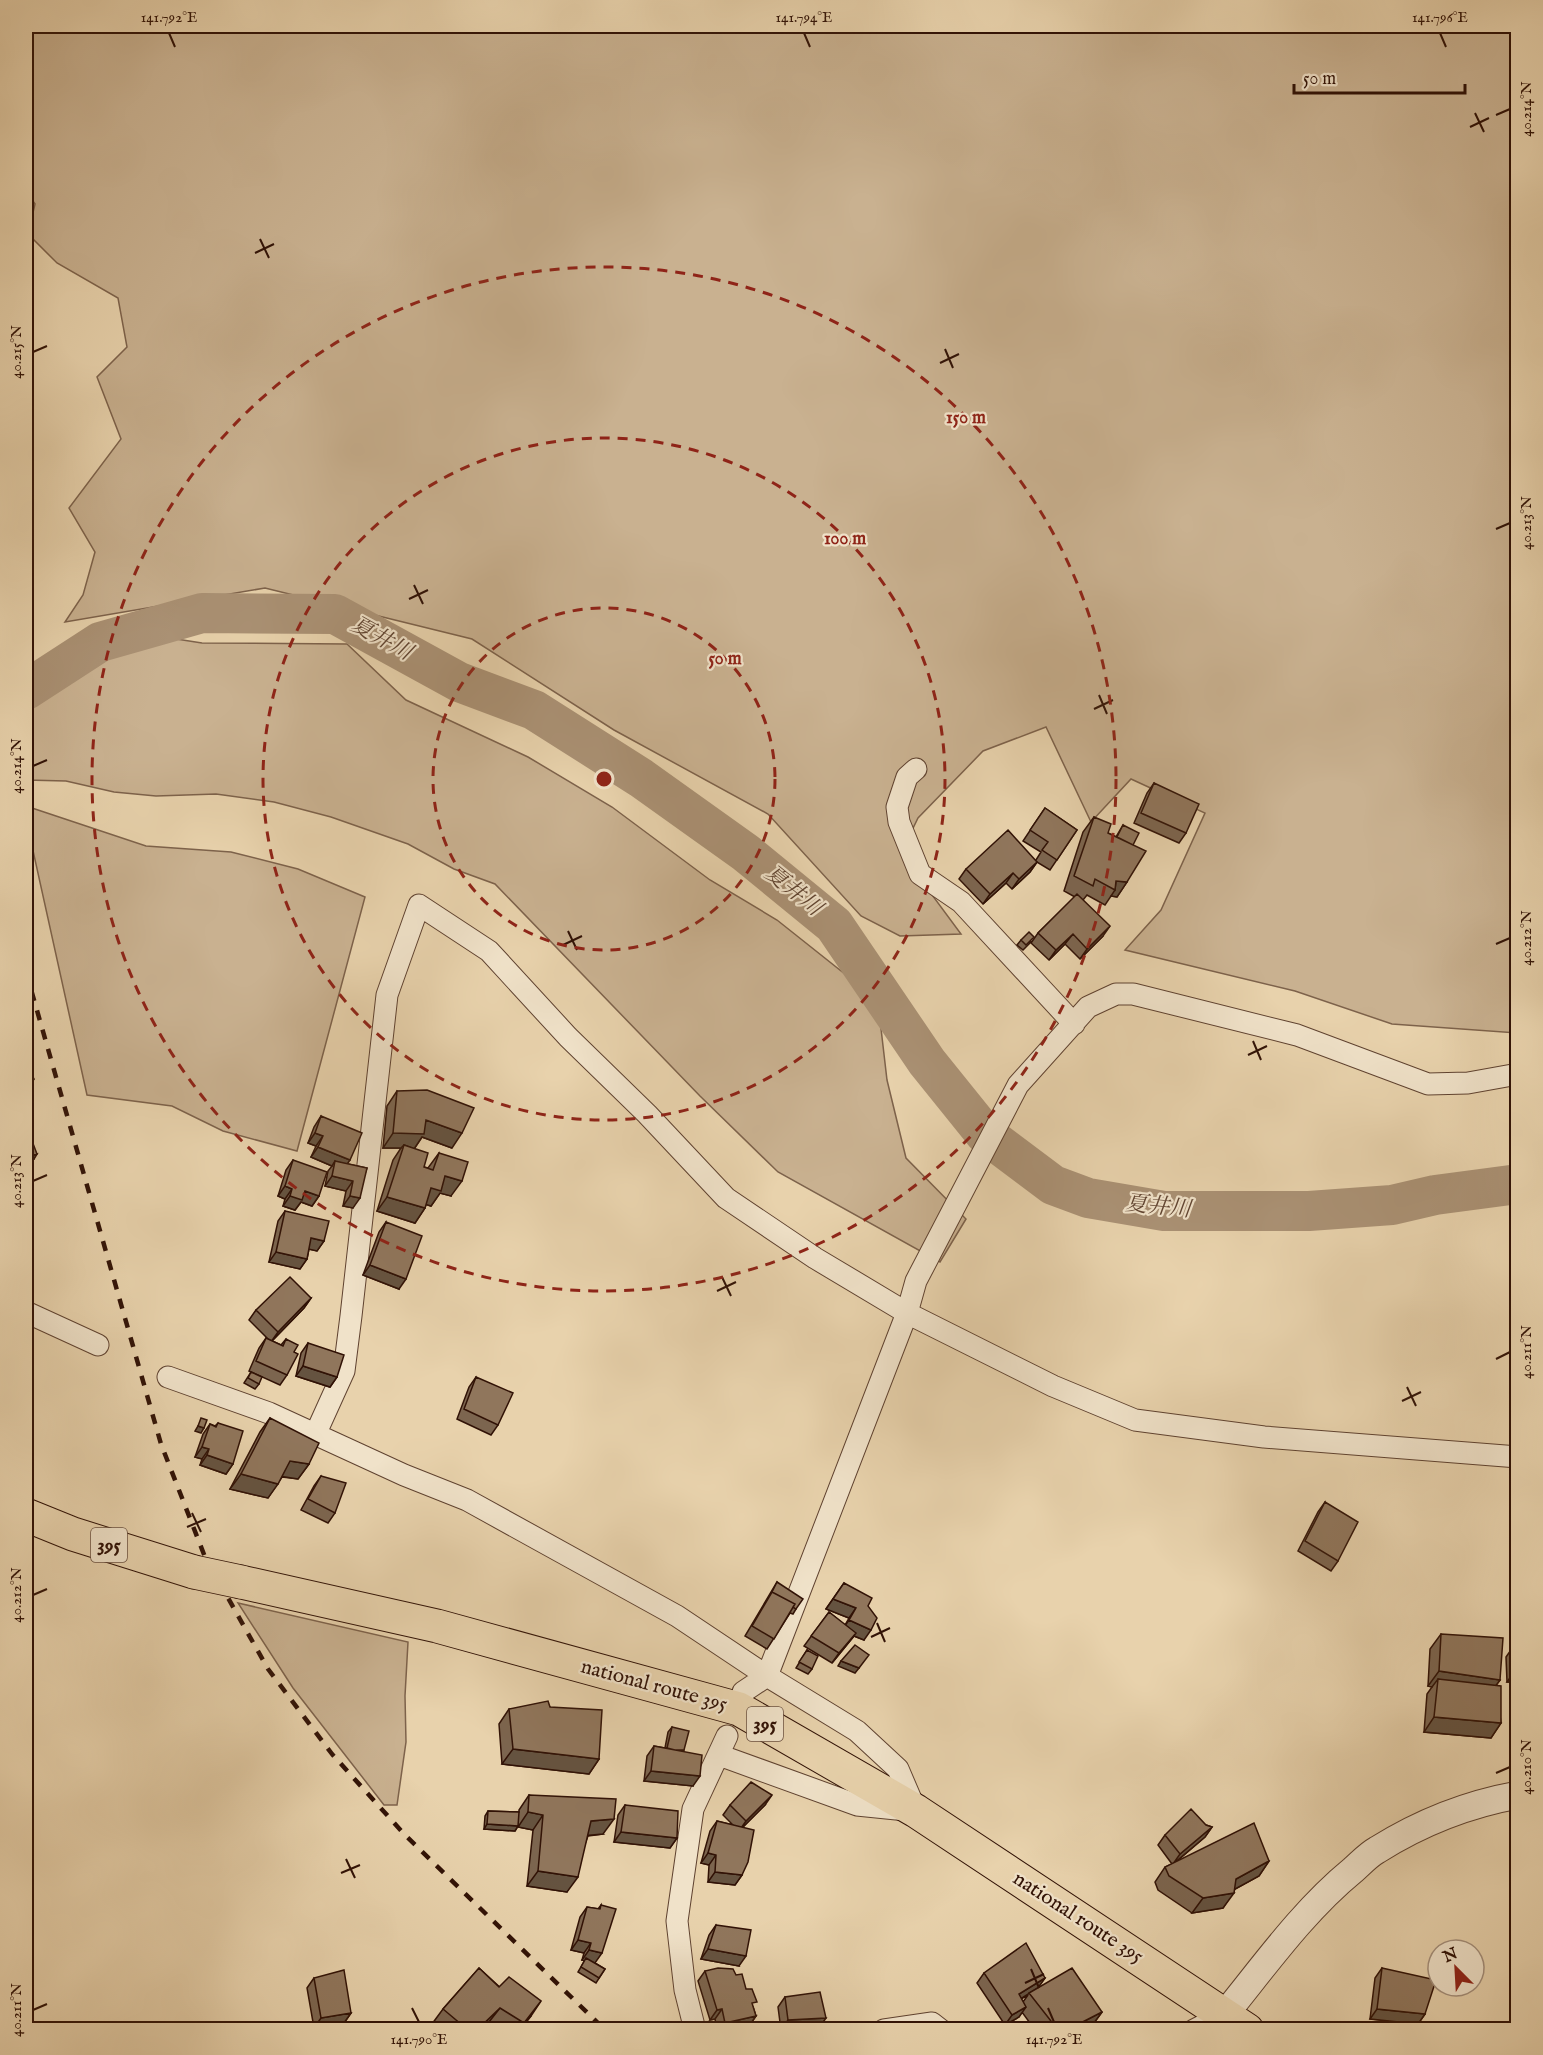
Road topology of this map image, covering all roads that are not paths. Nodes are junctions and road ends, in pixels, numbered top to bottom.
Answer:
1 (916, 769) dead end
2 (1074, 1024) junction
3 (1518, 1074) edge
4 (26, 1312) edge
5 (908, 1313) junction
6 (98, 1345) dead end
7 (168, 1377) dead end
8 (315, 1435) junction
9 (1518, 1457) edge
10 (26, 1515) edge
11 (767, 1676) junction
12 (743, 1692) dead end
13 (727, 1736) dead end
14 (719, 1755) junction
15 (1518, 1795) edge
16 (916, 1810) junction
17 (1236, 2022) edge
18 (695, 2030) edge
19 (884, 2030) edge
20 (941, 2030) edge
21 (1194, 2030) edge

1 - 2 street
2 - 3 street
2 - 5 street
4 - 6 street
5 - 8 street
5 - 9 street
5 - 11 street
7 - 8 street
8 - 11 street
10 - 16 highway, national route 395 / 395, bridge
11 - 12 street
11 - 16 street
13 - 14 street
14 - 16 street
14 - 18 street
15 - 17 street
16 - 17 highway, national route 395 / 395
17 - 21 street
19 - 20 street

